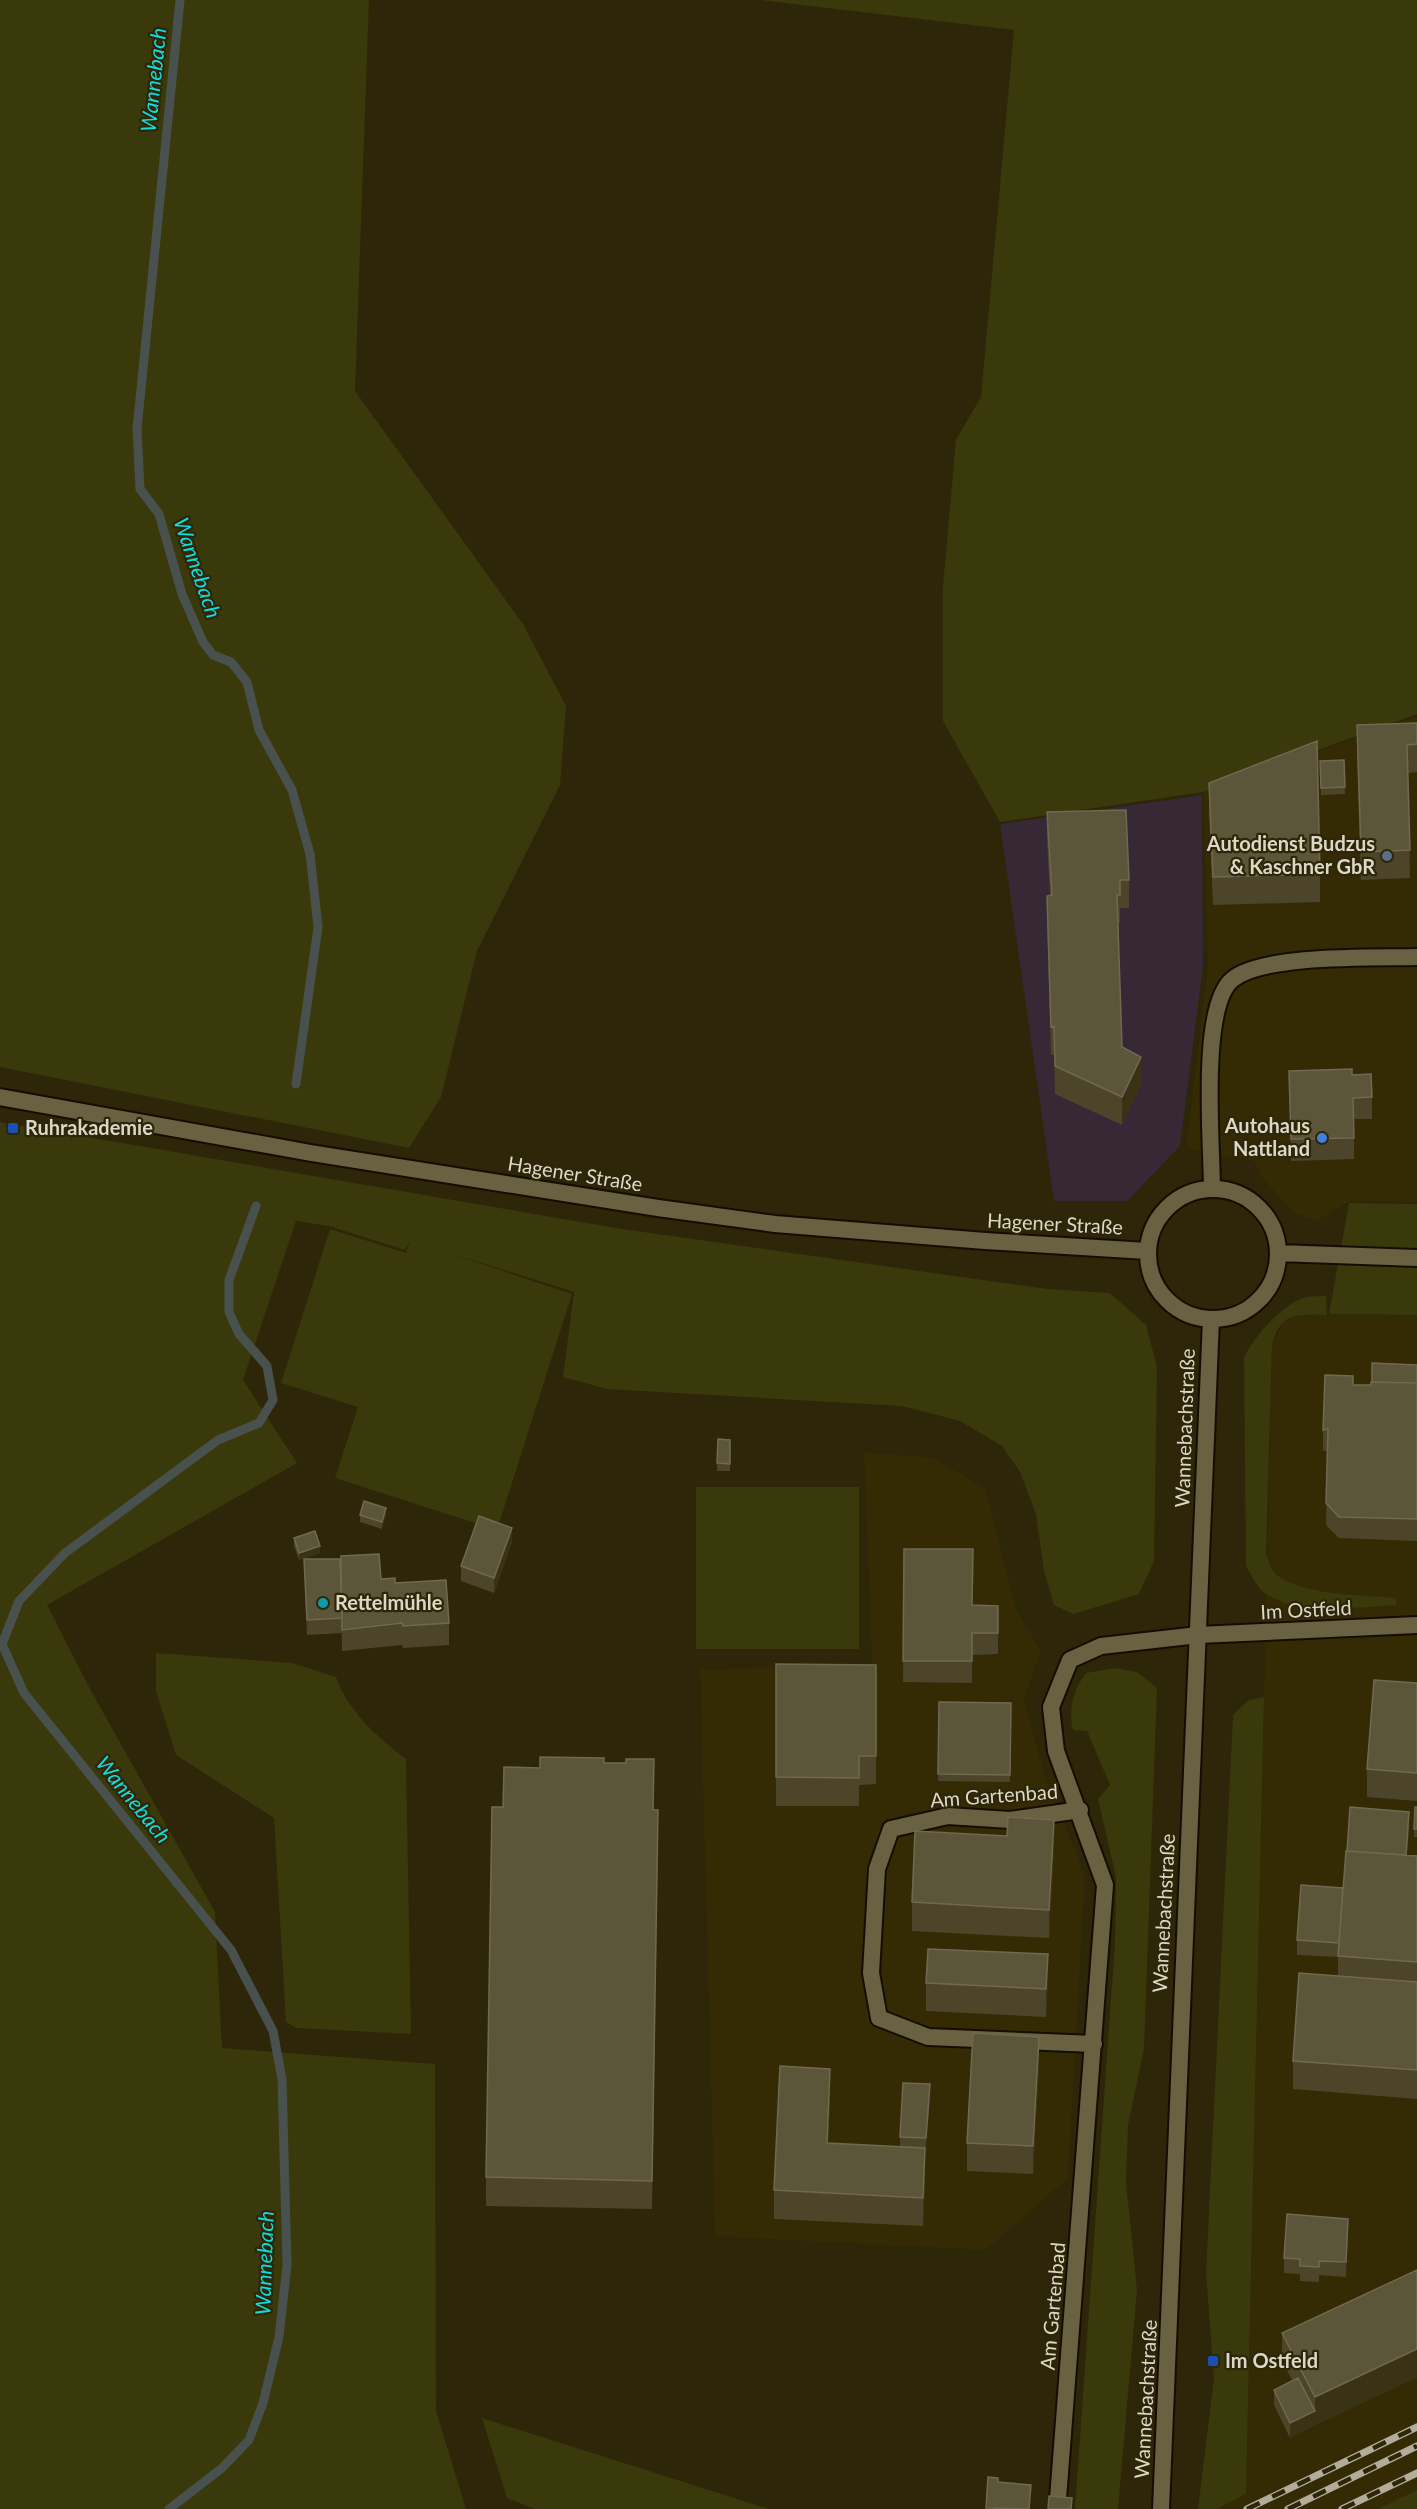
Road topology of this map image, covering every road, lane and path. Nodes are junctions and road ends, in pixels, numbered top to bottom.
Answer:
1 (1417, 957) edge
2 (0, 1097) edge
3 (1212, 1189) junction
4 (1148, 1251) junction
5 (1278, 1253) junction
6 (1417, 1258) edge
7 (1211, 1319) junction
8 (1417, 1625) edge
9 (1198, 1635) junction
10 (1080, 1810) junction
11 (1094, 2044) junction
12 (1058, 2499) edge
13 (1161, 2509) edge

1 - 3 main road
2 - 4 main road, Hagener Straße
3 - 4 main road
3 - 5 main road
4 - 7 main road
5 - 6 main road
5 - 7 main road
7 - 9 main road, Wannebachstraße
8 - 9 main road, Im Ostfeld
9 - 10 main road, Am Gartenbad
9 - 13 main road, Wannebachstraße
10 - 11 main road, Am Gartenbad
10 - 11 main road, Am Gartenbad
11 - 12 main road, Am Gartenbad

